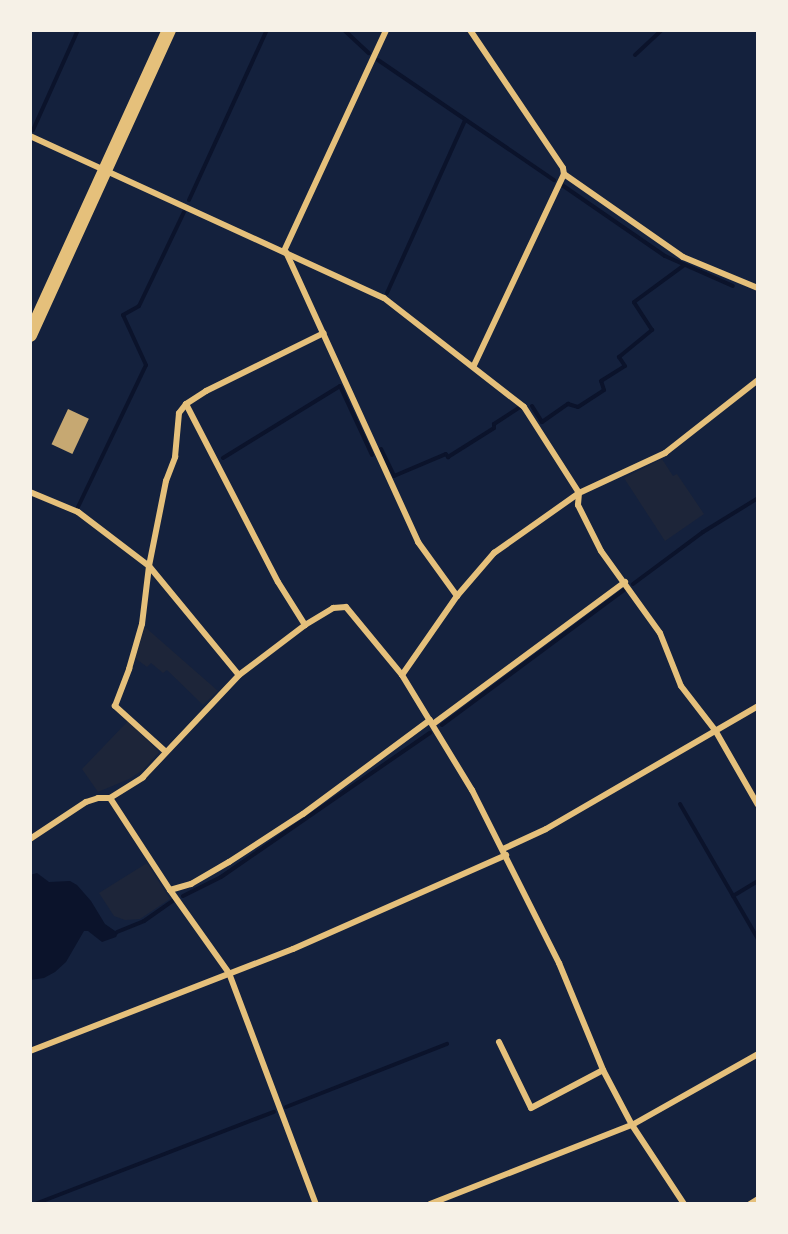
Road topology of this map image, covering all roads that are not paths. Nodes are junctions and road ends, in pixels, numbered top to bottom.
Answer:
1 (169, 30) edge
2 (386, 30) edge
3 (470, 30) edge
4 (30, 136) edge
5 (105, 170) junction
6 (564, 174) junction
7 (285, 252) junction
8 (758, 288) edge
9 (324, 333) junction
10 (30, 335) edge
11 (473, 368) junction
12 (758, 380) edge
13 (186, 404) junction
14 (30, 492) edge
15 (579, 493) junction
16 (149, 566) junction
17 (625, 582) junction
18 (457, 596) junction
19 (305, 625) junction
20 (239, 675) junction
21 (402, 675) junction
22 (758, 706) edge
23 (432, 722) junction
24 (715, 730) junction
25 (166, 752) junction
26 (110, 798) junction
27 (758, 805) edge
28 (30, 839) edge
29 (504, 852) junction
30 (170, 890) junction
31 (229, 973) junction
32 (499, 1042) dead end
33 (30, 1051) edge
34 (758, 1054) edge
35 (603, 1070) junction
36 (632, 1125) junction
37 (758, 1199) edge
38 (316, 1204) edge
39 (430, 1204) edge
40 (684, 1204) edge
41 (750, 1204) edge

1 - 5 main road
2 - 7 street
3 - 6 street
4 - 5 street
5 - 7 street
5 - 10 main road
6 - 8 street
6 - 11 street
7 - 9 street
7 - 11 street
9 - 13 street
9 - 18 street
11 - 15 street
12 - 15 street
13 - 16 street
13 - 19 street
14 - 16 street
15 - 17 street
15 - 18 street
16 - 20 street
16 - 25 street
17 - 23 street
17 - 24 street
18 - 21 street
19 - 20 street
19 - 21 street
20 - 25 street
21 - 23 street
22 - 24 street
23 - 29 street
23 - 30 street
24 - 27 street
24 - 29 street
25 - 26 street
26 - 28 street
26 - 30 street
29 - 31 street
29 - 35 street
30 - 31 street
31 - 33 street
31 - 38 street
32 - 35 street
34 - 36 street
35 - 36 street
36 - 39 street
36 - 40 street
37 - 41 street

